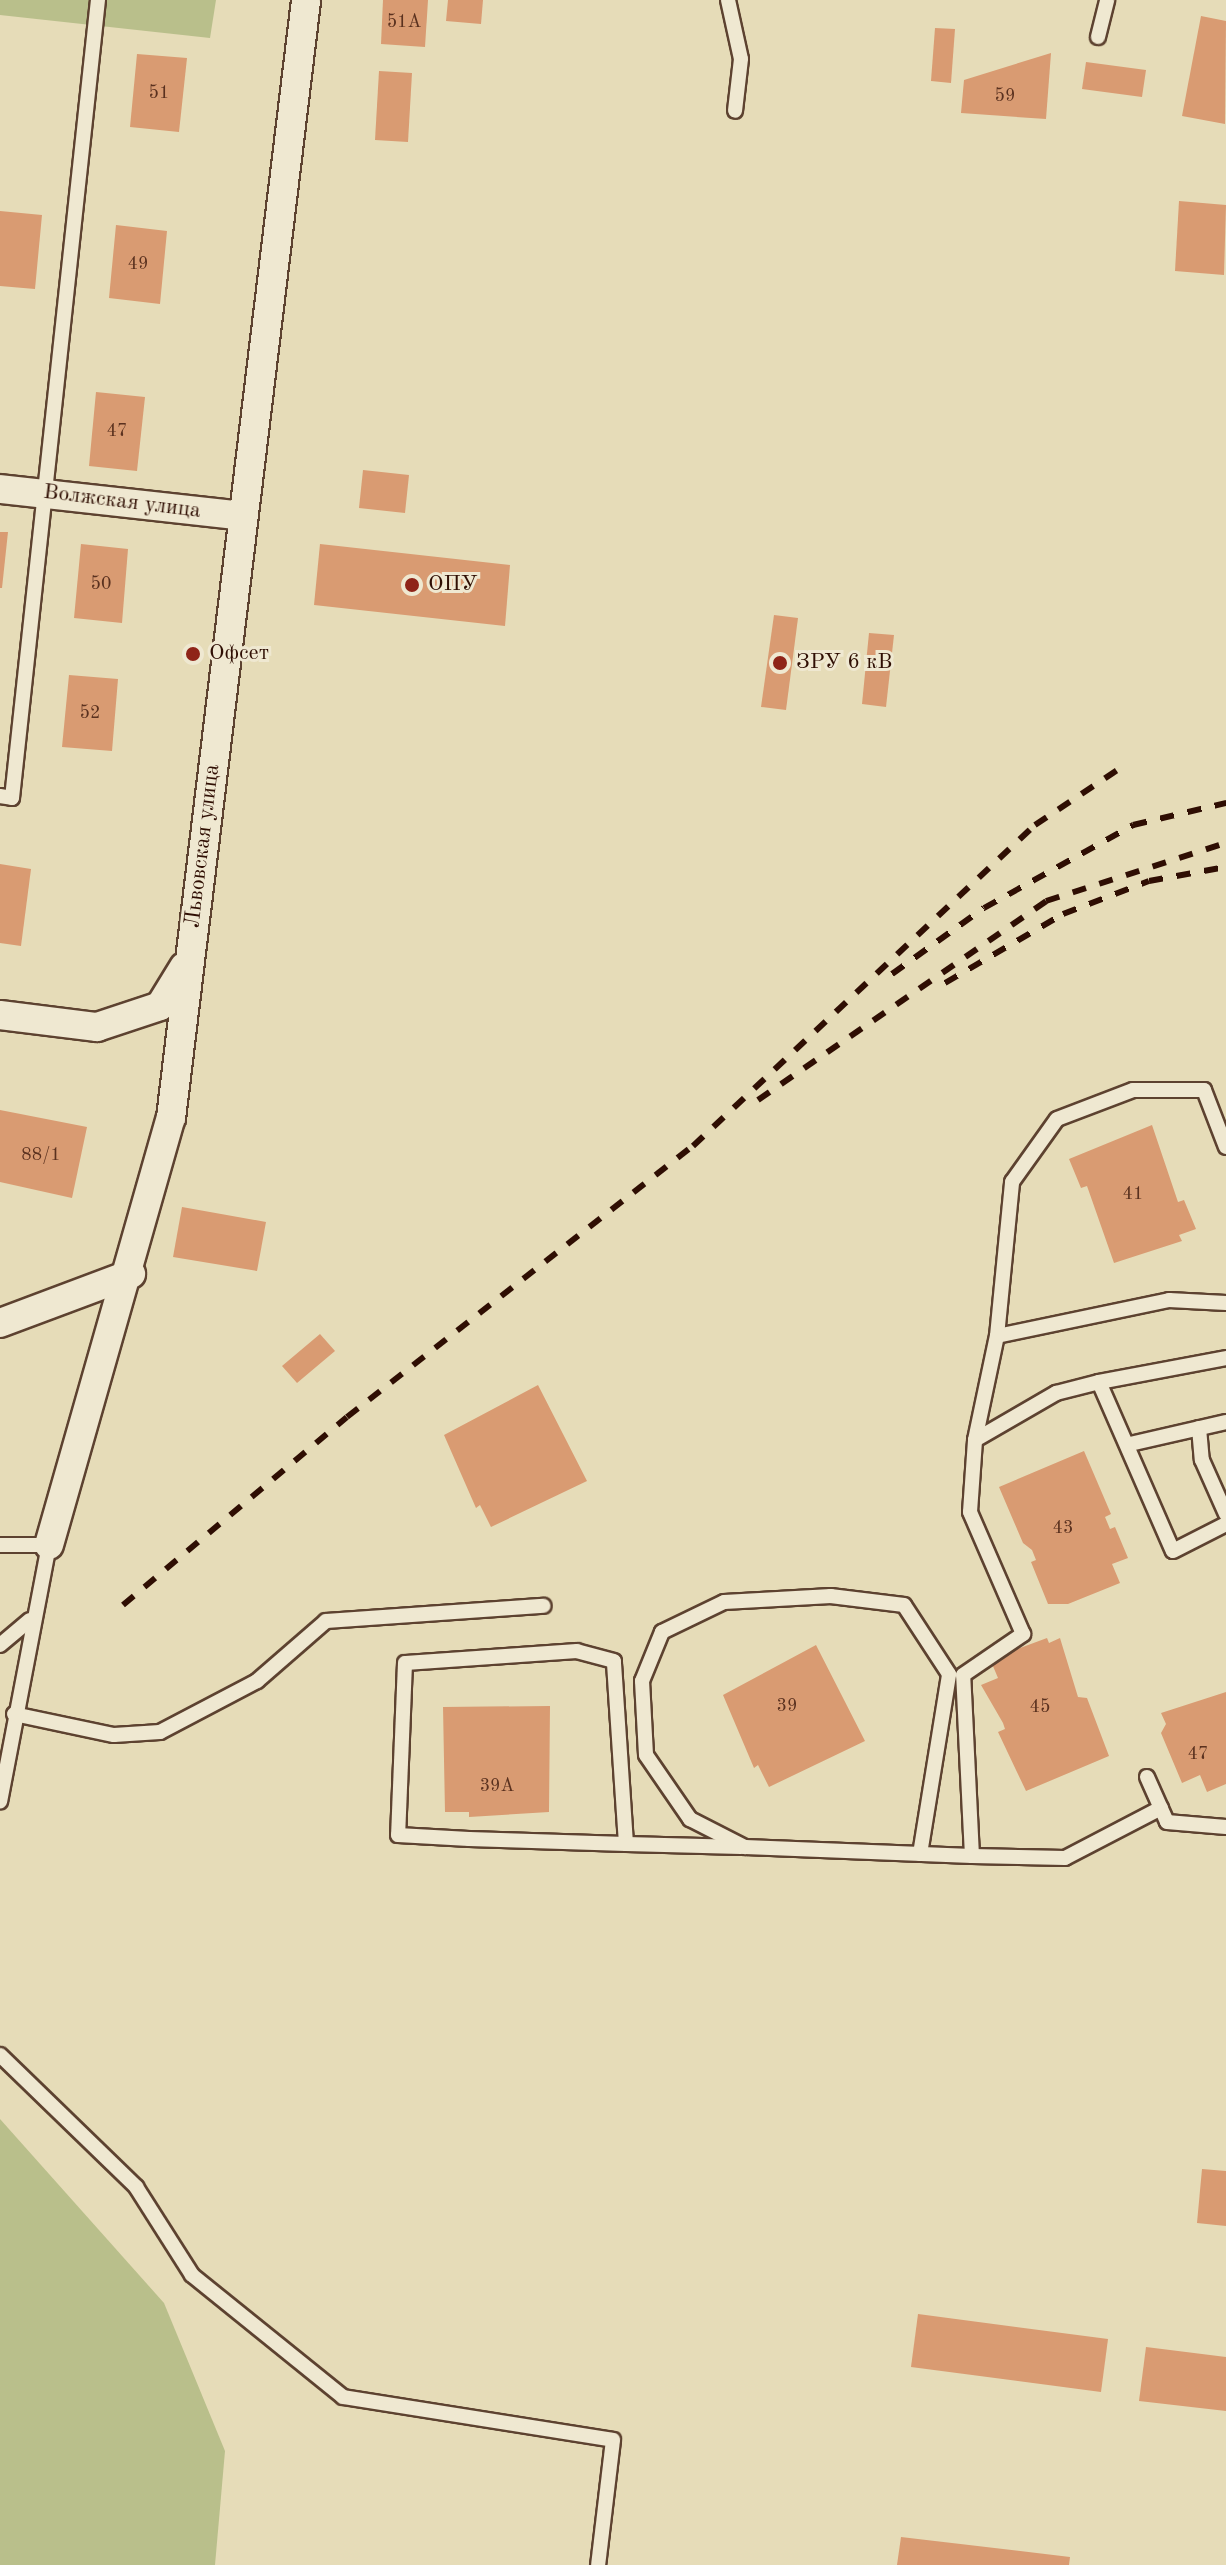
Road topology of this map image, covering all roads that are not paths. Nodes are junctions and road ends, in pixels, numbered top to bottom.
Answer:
1 (98, 0) edge
2 (306, 0) edge
3 (728, 0) edge
4 (1107, 0) edge
5 (1098, 37) dead end
6 (735, 111) dead end
7 (0, 489) edge
8 (43, 493) junction
9 (243, 516) junction
10 (0, 796) edge
11 (189, 960) junction
12 (0, 1015) edge
13 (1226, 1147) edge
14 (131, 1274) junction
15 (1226, 1303) edge
16 (0, 1323) edge
17 (997, 1336) junction
18 (1226, 1358) edge
19 (1099, 1382) junction
20 (1226, 1422) edge
21 (1199, 1428) junction
22 (975, 1440) junction
23 (1130, 1444) junction
24 (1226, 1514) edge
25 (1226, 1524) edge
26 (0, 1545) edge
27 (49, 1545) junction
28 (543, 1606) dead end
29 (30, 1620) junction
30 (0, 1645) edge
31 (14, 1714) junction
32 (1147, 1777) dead end
33 (0, 1801) edge
34 (1161, 1808) junction
35 (1226, 1827) edge
36 (626, 1844) junction
37 (745, 1847) junction
38 (920, 1854) junction
39 (972, 1856) junction
40 (0, 2055) edge
41 (598, 2565) edge

1 - 8 lane
2 - 9 street, Львовская улица
3 - 6 lane
4 - 5 lane
7 - 8 street, Волжская улица
8 - 9 street, Волжская улица
8 - 10 lane
9 - 11 street, Львовская улица
11 - 12 street, Львовская улица
11 - 14 street
13 - 17 lane
14 - 16 street
14 - 27 street
15 - 17 lane
17 - 22 lane
18 - 19 lane
19 - 22 lane
19 - 23 lane
20 - 21 lane
21 - 23 lane
21 - 24 lane
22 - 39 lane
23 - 25 lane
26 - 27 lane
27 - 29 lane
28 - 31 lane
29 - 30 lane
29 - 31 lane
31 - 33 lane
32 - 34 lane
34 - 35 lane
34 - 39 lane
36 - 36 lane
36 - 37 lane
37 - 38 lane
37 - 38 lane
38 - 39 lane
40 - 41 lane

